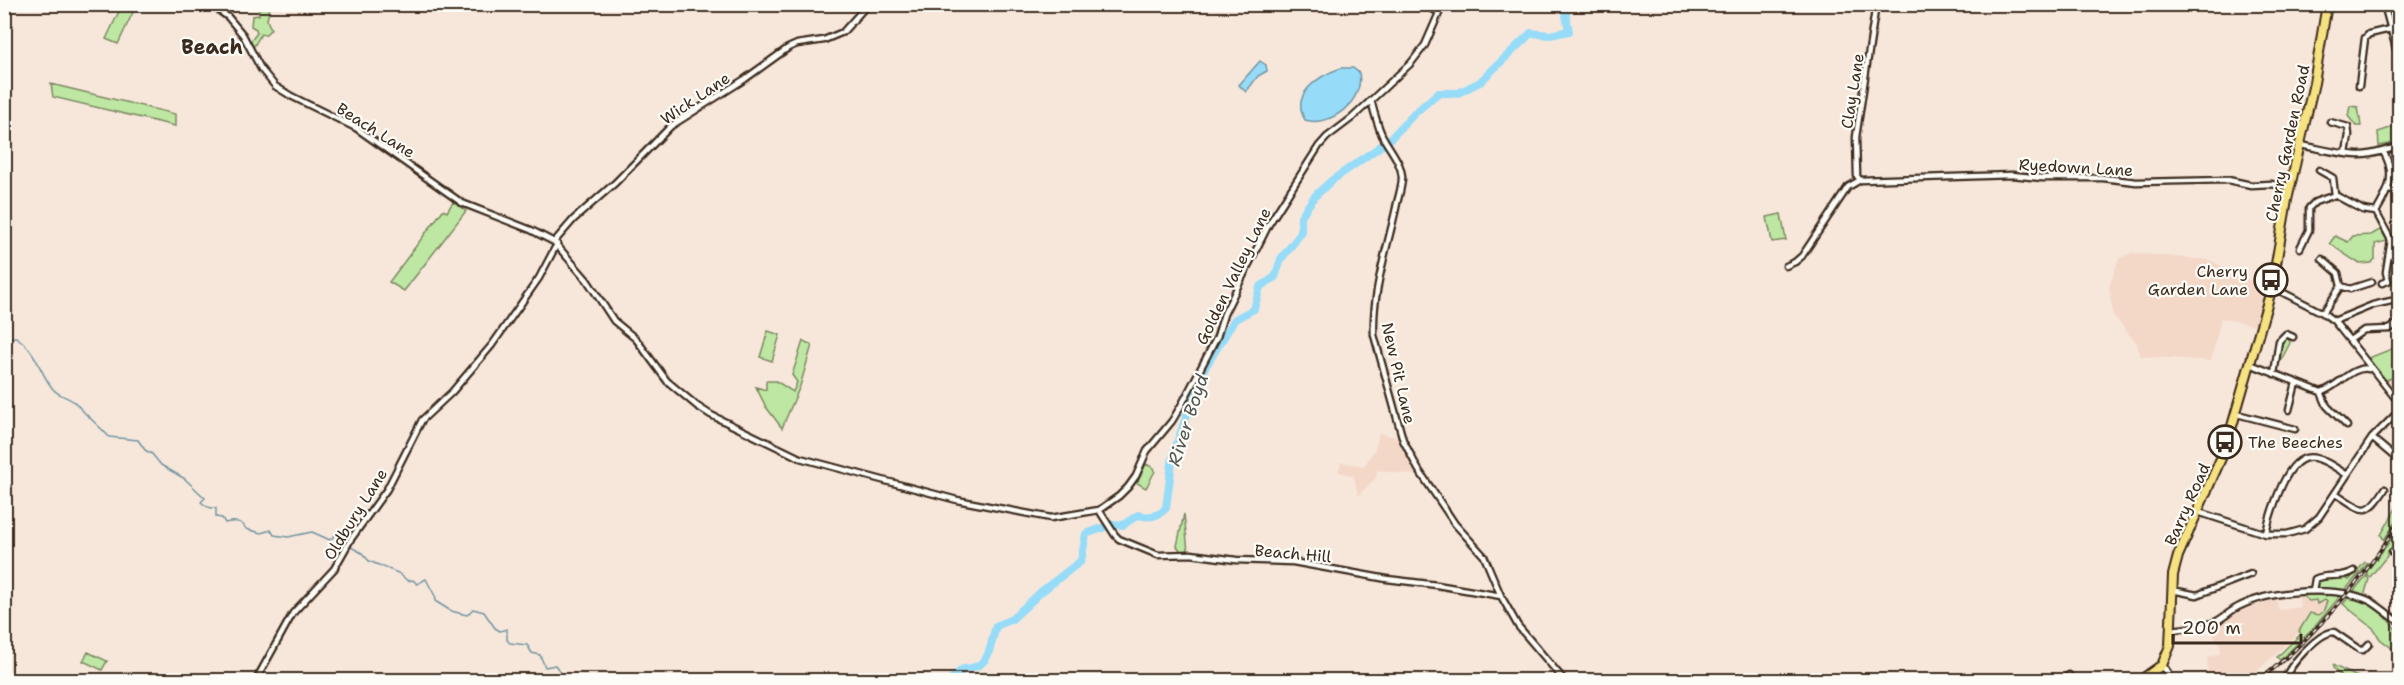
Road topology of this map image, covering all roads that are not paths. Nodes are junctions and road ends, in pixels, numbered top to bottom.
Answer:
1 (210, 4) edge
2 (868, 4) edge
3 (1424, 4) edge
4 (1443, 4) edge
5 (1876, 4) edge
6 (2384, 4) edge
7 (2394, 4) edge
8 (2328, 6) edge
9 (2400, 9) edge
10 (1438, 12) junction
11 (2390, 29) junction
12 (2400, 63) edge
13 (2360, 76) junction
14 (2367, 77) dead end
15 (2359, 86) dead end
16 (1371, 100) junction
17 (2330, 122) dead end
18 (2300, 145) junction
19 (2400, 147) edge
20 (2346, 153) junction
21 (2384, 153) junction
22 (2321, 174) dead end
23 (1860, 180) junction
24 (2290, 187) junction
25 (2389, 190) junction
26 (2400, 193) edge
27 (2335, 195) junction
28 (2376, 212) junction
29 (555, 243) junction
30 (2304, 246) dead end
31 (2390, 255) junction
32 (2400, 257) edge
33 (2322, 259) dead end
34 (1786, 266) dead end
35 (2394, 279) dead end
36 (2372, 282) dead end
37 (2341, 286) junction
38 (2272, 287) junction
39 (2400, 299) edge
40 (2323, 313) junction
41 (2334, 321) junction
42 (2400, 321) edge
43 (2294, 337) dead end
44 (2350, 340) junction
45 (2250, 364) junction
46 (2371, 370) junction
47 (2274, 374) junction
48 (2296, 383) junction
49 (2321, 392) junction
50 (2400, 404) edge
51 (2292, 407) dead end
52 (2400, 410) edge
53 (2237, 414) junction
54 (2347, 426) dead end
55 (2295, 429) dead end
56 (2372, 438) junction
57 (2398, 460) edge
58 (2347, 475) junction
59 (2382, 490) dead end
60 (2335, 493) junction
61 (1099, 510) junction
62 (2198, 512) junction
63 (2266, 534) junction
64 (2400, 548) edge
65 (2392, 552) dead end
66 (2354, 571) dead end
67 (2251, 574) dead end
68 (2172, 590) junction
69 (2313, 591) junction
70 (1501, 596) junction
71 (2400, 622) edge
72 (2172, 630) junction
73 (2369, 644) dead end
74 (2162, 665) junction
75 (2069, 675) dead end
76 (256, 681) edge
77 (1564, 681) edge
78 (2057, 681) edge
79 (2141, 681) edge
80 (2168, 681) edge
81 (2285, 681) edge

1 - 29 street, Beach Lane
2 - 29 street, Wick Lane
3 - 10 street
4 - 10 street, Golden Valley Lane
5 - 23 street, Clay Lane
6 - 11 street
7 - 9 main road
8 - 18 main road, Cherry Garden Road
10 - 16 street, Golden Valley Lane
11 - 12 street
11 - 13 street
13 - 14 street
13 - 15 street
16 - 61 street, Golden Valley Lane
16 - 70 street, New Pit Lane
17 - 20 street
18 - 20 street
18 - 24 main road, Cherry Garden Road
19 - 21 street
20 - 21 street
21 - 25 street
22 - 27 street
23 - 24 street, Ryedown Lane
23 - 34 street
24 - 38 main road, Cherry Garden Road
25 - 26 street
25 - 28 street
27 - 28 street
27 - 30 street
28 - 31 street
29 - 61 street
29 - 76 street, Oldbury Lane
31 - 32 street
31 - 35 street
33 - 37 street
36 - 37 street
37 - 40 street
38 - 40 street
38 - 45 main road, Barry Road
39 - 41 street
40 - 41 street
41 - 44 street
42 - 44 street
43 - 47 street
44 - 46 street
45 - 47 street
45 - 53 main road, Barry Road
46 - 49 street
46 - 50 street
47 - 48 street
48 - 49 street
48 - 51 street
49 - 54 street
52 - 56 street
53 - 55 street
53 - 62 main road, Barry Road
56 - 57 street
56 - 58 street
58 - 60 street
58 - 63 street
59 - 60 street
60 - 63 street
61 - 70 street, Beach Hill
62 - 63 street
62 - 68 main road, Barry Road
64 - 65 street
66 - 69 street
67 - 68 street
68 - 72 main road, Barry Road
69 - 71 street
69 - 72 street
70 - 77 street, New Pit Lane
72 - 74 main road, Barry Road
73 - 81 street
74 - 79 main road
74 - 80 street
75 - 78 street

